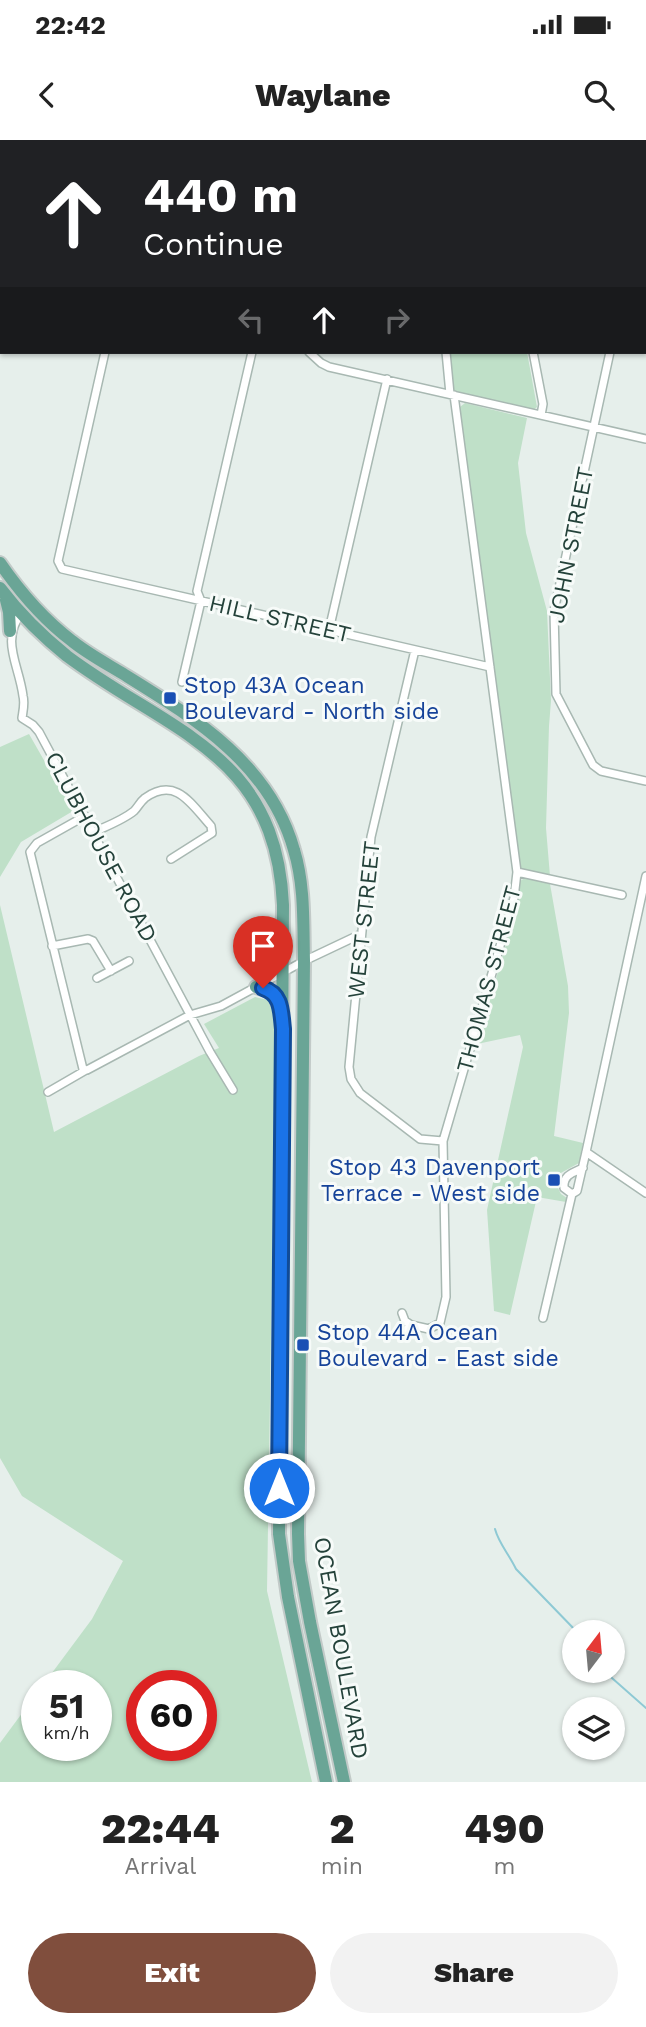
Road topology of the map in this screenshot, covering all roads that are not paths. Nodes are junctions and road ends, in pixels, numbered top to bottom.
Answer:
1 (105, 354) edge
2 (252, 354) edge
3 (311, 354) edge
4 (446, 354) edge
5 (533, 354) edge
6 (610, 354) edge
7 (387, 379) junction
8 (452, 395) junction
9 (541, 415) junction
10 (594, 428) junction
11 (646, 439) edge
12 (0, 563) edge
13 (1, 589) edge
14 (201, 601) junction
15 (31, 604) junction
16 (20, 614) junction
17 (329, 630) junction
18 (10, 635) junction
19 (44, 636) junction
20 (415, 650) junction
21 (490, 667) junction
22 (182, 682) dead end
23 (646, 781) edge
24 (85, 816) junction
25 (94, 832) junction
26 (171, 859) dead end
27 (517, 872) junction
28 (646, 876) edge
29 (645, 886) edge
30 (622, 895) dead end
31 (361, 934) junction
32 (52, 946) junction
33 (129, 961) dead end
34 (304, 961) junction
35 (111, 971) junction
36 (283, 973) junction
37 (97, 978) dead end
38 (256, 987) junction
39 (190, 1015) junction
40 (283, 1029) junction
41 (87, 1070) junction
42 (233, 1090) dead end
43 (48, 1092) dead end
44 (301, 1098) junction
45 (282, 1125) junction
46 (443, 1142) junction
47 (586, 1152) junction
48 (583, 1168) junction
49 (646, 1193) edge
50 (572, 1194) junction
51 (402, 1313) dead end
52 (543, 1318) dead end
53 (411, 1325) junction
54 (402, 1334) dead end
55 (326, 1782) edge
56 (344, 1782) edge

1 - 14 street, HILL STREET
2 - 14 street
3 - 7 street
4 - 8 street, THOMAS STREET
5 - 9 street
6 - 10 street, JOHN STREET
7 - 8 street
7 - 17 street
8 - 9 street
8 - 21 street, THOMAS STREET
9 - 10 street
10 - 11 street
10 - 23 street, JOHN STREET
12 - 15 main road, OCEAN BOULEVARD
13 - 16 main road, OCEAN BOULEVARD
13 - 18 main road
14 - 17 street, HILL STREET
14 - 22 street
15 - 16 street
15 - 34 main road, OCEAN BOULEVARD
16 - 18 street
16 - 19 main road, OCEAN BOULEVARD
17 - 20 street, HILL STREET
18 - 19 main road
18 - 24 street, CLUBHOUSE ROAD
19 - 36 main road, OCEAN BOULEVARD
20 - 21 street, HILL STREET
20 - 31 street, WEST STREET
21 - 27 street, THOMAS STREET
24 - 25 street, CLUBHOUSE ROAD
24 - 32 street
25 - 26 street
25 - 39 street, CLUBHOUSE ROAD
27 - 30 street
27 - 46 street, THOMAS STREET
28 - 29 street
29 - 47 street
31 - 34 street
31 - 46 street, WEST STREET
32 - 35 street
32 - 41 street
33 - 35 street
34 - 36 street
34 - 44 main road, OCEAN BOULEVARD
35 - 37 street
36 - 38 street
36 - 40 main road, OCEAN BOULEVARD
38 - 39 street
38 - 40 main road
39 - 41 street
39 - 42 street, CLUBHOUSE ROAD
40 - 45 main road, OCEAN BOULEVARD
41 - 43 street
44 - 45 main road
44 - 56 main road, OCEAN BOULEVARD
45 - 55 main road, OCEAN BOULEVARD
46 - 53 street, THOMAS STREET
47 - 48 street
47 - 49 street
48 - 50 street
48 - 50 street
50 - 52 street
51 - 53 street
53 - 54 street

